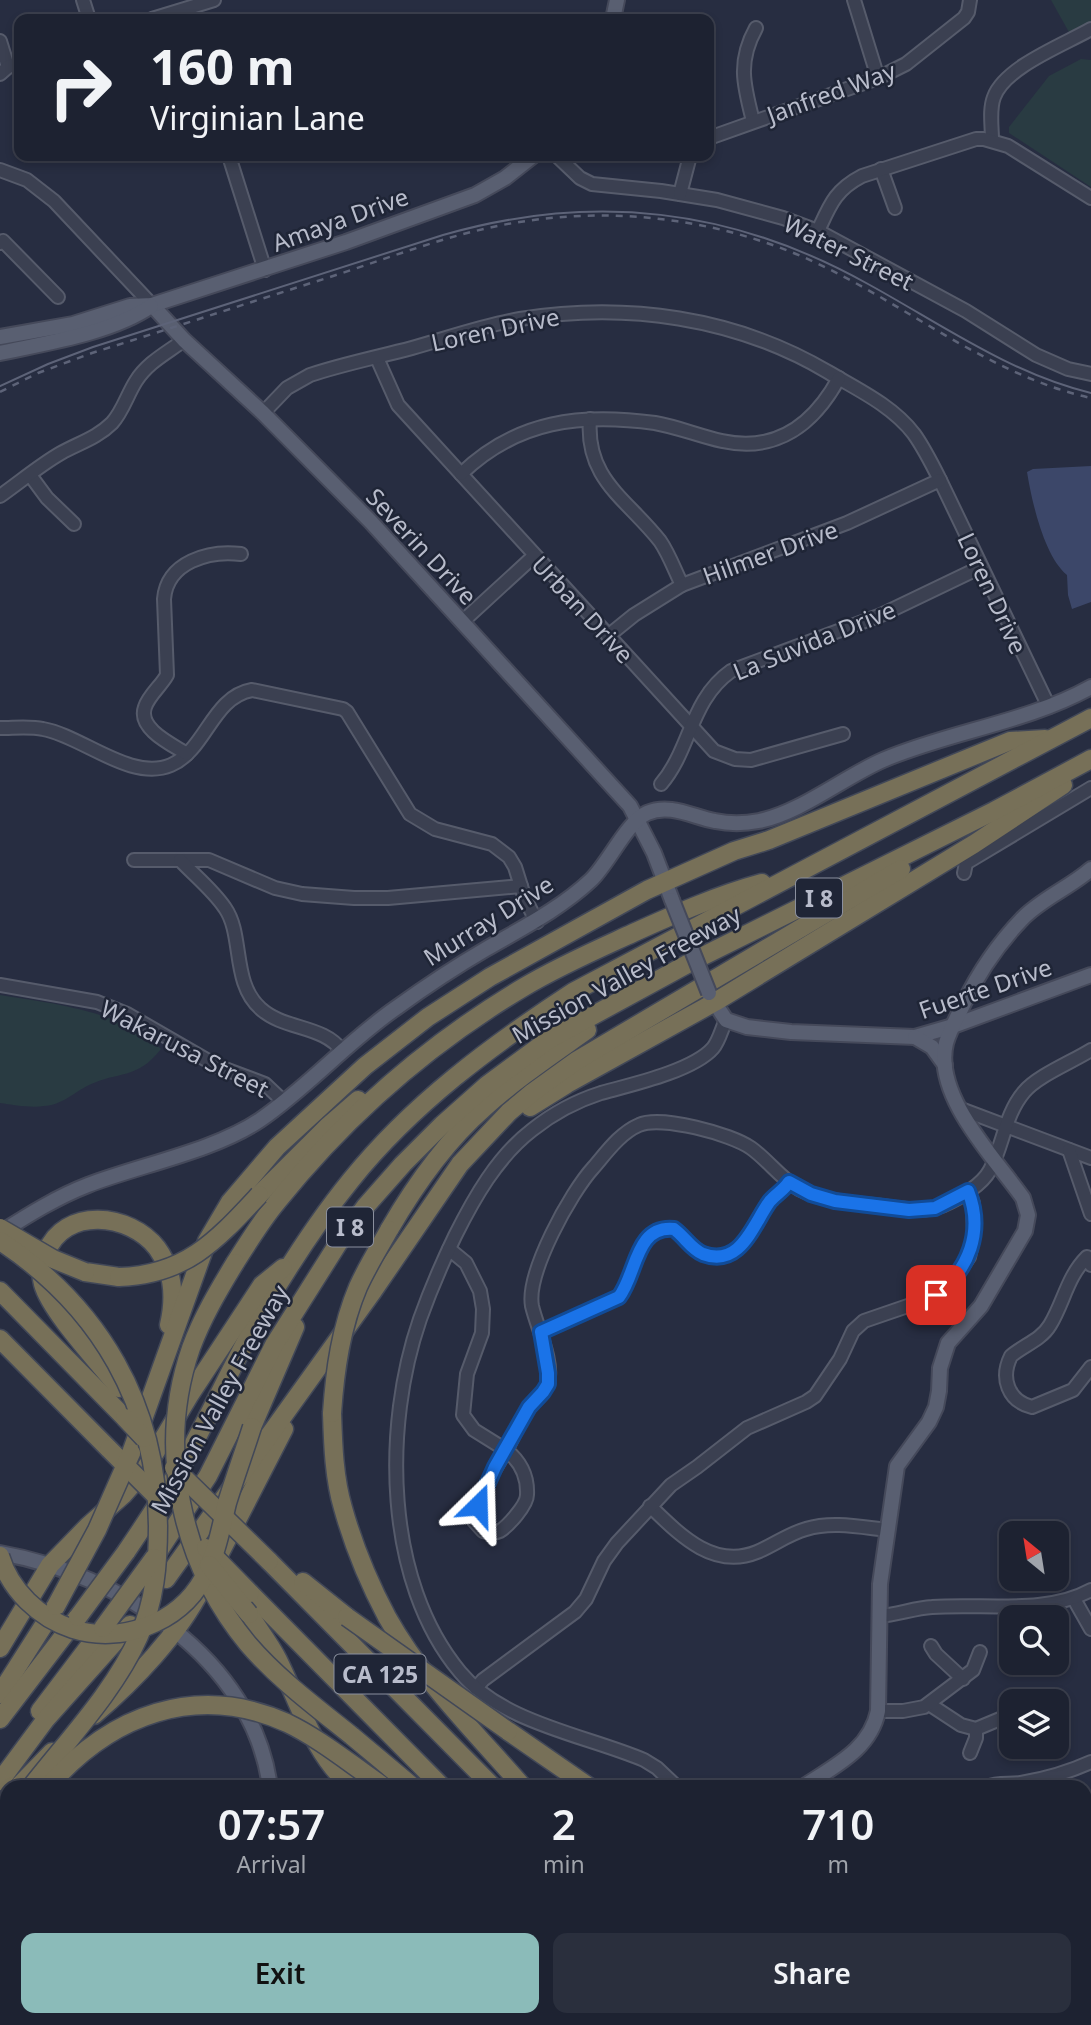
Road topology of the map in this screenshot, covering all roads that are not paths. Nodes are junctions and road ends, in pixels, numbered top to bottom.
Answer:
1 (214, 0) edge
2 (854, 0) edge
3 (970, 0) edge
4 (180, 10) edge
5 (756, 28) dead end
6 (1091, 29) edge
7 (0, 41) edge
8 (9, 68) edge
9 (878, 78) junction
10 (753, 121) junction
11 (714, 136) edge
12 (992, 141) junction
13 (231, 161) edge
14 (527, 161) edge
15 (562, 161) edge
16 (689, 161) edge
17 (881, 169) junction
18 (0, 170) edge
19 (680, 194) junction
20 (1091, 198) edge
21 (895, 208) dead end
22 (818, 231) junction
23 (1, 241) edge
24 (265, 270) junction
25 (58, 298) dead end
26 (152, 305) junction
27 (0, 337) edge
28 (184, 340) junction
29 (0, 353) edge
30 (377, 358) junction
31 (1091, 374) edge
32 (839, 378) junction
33 (262, 413) junction
34 (590, 419) junction
35 (461, 474) junction
36 (30, 475) junction
37 (940, 480) junction
38 (0, 496) edge
39 (74, 524) dead end
40 (241, 554) dead end
41 (534, 556) junction
42 (981, 567) junction
43 (682, 584) junction
44 (462, 622) junction
45 (608, 636) junction
46 (1091, 687) edge
47 (1049, 707) junction
48 (1091, 718) edge
49 (690, 725) junction
50 (0, 728) edge
51 (844, 734) dead end
52 (1052, 738) junction
53 (187, 754) junction
54 (1091, 759) edge
55 (1091, 767) edge
56 (661, 784) dead end
57 (1091, 788) edge
58 (994, 811) junction
59 (637, 819) junction
60 (134, 860) dead end
61 (180, 860) junction
62 (1091, 869) edge
63 (964, 873) dead end
64 (792, 875) junction
65 (665, 881) junction
66 (521, 886) junction
67 (537, 922) junction
68 (1091, 975) edge
69 (0, 985) edge
70 (646, 987) junction
71 (712, 998) junction
72 (726, 1020) junction
73 (953, 1026) junction
74 (915, 1037) junction
75 (444, 1040) junction
76 (1091, 1050) edge
77 (342, 1051) junction
78 (945, 1065) junction
79 (284, 1102) junction
80 (961, 1109) junction
81 (1006, 1126) junction
82 (1069, 1150) junction
83 (1091, 1158) edge
84 (994, 1159) junction
85 (789, 1182) junction
86 (968, 1191) junction
87 (439, 1198) junction
88 (1091, 1214) edge
89 (0, 1231) edge
90 (0, 1241) edge
91 (449, 1249) junction
92 (1090, 1256) edge
93 (294, 1260) junction
94 (315, 1279) junction
95 (0, 1290) edge
96 (541, 1332) junction
97 (0, 1339) edge
98 (333, 1347) junction
99 (1091, 1367) edge
100 (157, 1383) junction
101 (506, 1450) junction
102 (208, 1502) junction
103 (650, 1506) junction
104 (175, 1516) junction
105 (887, 1530) junction
106 (0, 1554) edge
107 (269, 1561) junction
108 (50, 1565) junction
109 (1091, 1590) edge
110 (1074, 1599) junction
111 (879, 1616) junction
112 (1091, 1629) edge
113 (174, 1631) junction
114 (931, 1646) dead end
115 (0, 1648) edge
116 (980, 1652) dead end
117 (963, 1678) junction
118 (476, 1688) junction
119 (0, 1694) edge
120 (929, 1704) junction
121 (878, 1711) junction
122 (0, 1719) edge
123 (999, 1720) edge
124 (976, 1730) junction
125 (970, 1753) dead end
126 (1091, 1762) edge
127 (0, 1764) edge
128 (358, 1779) edge
129 (1, 1780) edge
130 (25, 1780) edge
131 (36, 1780) edge
132 (55, 1780) edge
133 (268, 1780) edge
134 (405, 1780) edge
135 (435, 1780) edge
136 (486, 1780) edge
137 (517, 1780) edge
138 (579, 1780) edge
139 (670, 1780) edge
140 (813, 1780) edge
141 (1036, 1780) edge

1 - 4 street
2 - 9 street
3 - 9 street, Janfred Way
5 - 10 street
6 - 12 street
7 - 8 street
9 - 10 street, Janfred Way
10 - 11 street, Janfred Way
12 - 17 street
12 - 20 street
13 - 24 street
14 - 24 main road, Amaya Drive
15 - 19 street, Water Street
16 - 19 street
17 - 21 street
17 - 22 street
18 - 26 street, Severin Drive
19 - 22 street, Water Street
22 - 31 street, Water Street
23 - 25 street
24 - 26 main road, Amaya Drive
26 - 27 main road, Amaya Drive
26 - 28 main road, Severin Drive
26 - 29 main road, Amaya Drive
28 - 33 main road, Severin Drive
28 - 36 street
30 - 32 street, Loren Drive
30 - 33 street, Loren Drive
30 - 35 street, Urban Drive
32 - 34 street
32 - 37 street, Loren Drive
33 - 44 main road, Severin Drive
34 - 35 street
34 - 43 street
35 - 41 street, Urban Drive
36 - 38 street
36 - 39 street
37 - 42 street, Loren Drive
37 - 43 street, Hilmer Drive
40 - 53 street
41 - 44 street
41 - 45 street, Urban Drive
42 - 47 street, Loren Drive
42 - 49 street, La Suvida Drive
43 - 45 street, Hilmer Drive
44 - 59 main road, Severin Drive
45 - 49 street, Urban Drive
46 - 47 main road
47 - 59 main road
48 - 52 highway, Mission Valley Freeway / I 8
49 - 51 street, Urban Drive
49 - 56 street, La Suvida Drive
50 - 53 street
52 - 64 highway, Mission Valley Freeway / I 8
52 - 65 highway
53 - 66 street
54 - 58 highway, Mission Valley Freeway / I 8
55 - 71 highway
57 - 63 street
58 - 70 highway, Mission Valley Freeway / I 8
58 - 87 highway
59 - 65 main road, Severin Drive
59 - 67 main road, Murray Drive
60 - 61 street
61 - 66 street
61 - 77 street
62 - 73 main road
64 - 75 highway
64 - 93 highway, Mission Valley Freeway / I 8
65 - 71 main road, Severin Drive, bridge
65 - 100 highway
66 - 67 street
67 - 77 main road, Murray Drive
68 - 73 main road, Fuerte Drive
69 - 79 street, Wakarusa Street
70 - 94 highway, Mission Valley Freeway / I 8
70 - 137 highway, bridge
71 - 72 main road, Severin Drive
71 - 87 highway
72 - 74 main road, Fuerte Drive
72 - 91 street
73 - 74 main road, Fuerte Drive
73 - 78 main road
74 - 78 main road
75 - 89 highway, bridge
75 - 134 highway, bridge
76 - 81 street
77 - 79 main road, Murray Drive
78 - 80 main road
79 - 89 main road, Murray Drive
80 - 81 street
80 - 84 main road
81 - 82 street
81 - 84 street
82 - 83 street
82 - 88 street
84 - 86 street
84 - 105 main road
85 - 86 street
85 - 96 street
85 - 96 street
86 - 103 street
87 - 98 highway
90 - 131 highway, bridge
91 - 101 street
91 - 118 street
92 - 99 street
93 - 108 highway
93 - 122 highway, Mission Valley Freeway / I 8, bridge
94 - 106 highway, bridge
94 - 127 highway, Mission Valley Freeway / I 8, bridge
95 - 102 highway, CA 125, bridge
96 - 101 street
97 - 104 highway, CA 125, bridge
98 - 113 highway
98 - 129 highway, bridge
100 - 102 highway, bridge
100 - 119 highway, bridge
101 - 101 street
102 - 107 highway, CA 125, bridge
103 - 105 street
103 - 118 street
104 - 128 highway, bridge
104 - 135 highway, CA 125, bridge
105 - 111 main road
106 - 108 main road
107 - 136 highway, CA 125
107 - 138 highway, bridge
108 - 113 main road
108 - 115 highway
109 - 110 street
110 - 111 street
110 - 112 street
111 - 121 main road
113 - 130 highway
113 - 133 main road
114 - 117 street
116 - 117 street
117 - 120 street
118 - 139 street
120 - 121 street
120 - 124 street
121 - 140 main road
123 - 124 street
124 - 125 street
126 - 141 street
128 - 132 highway, bridge

